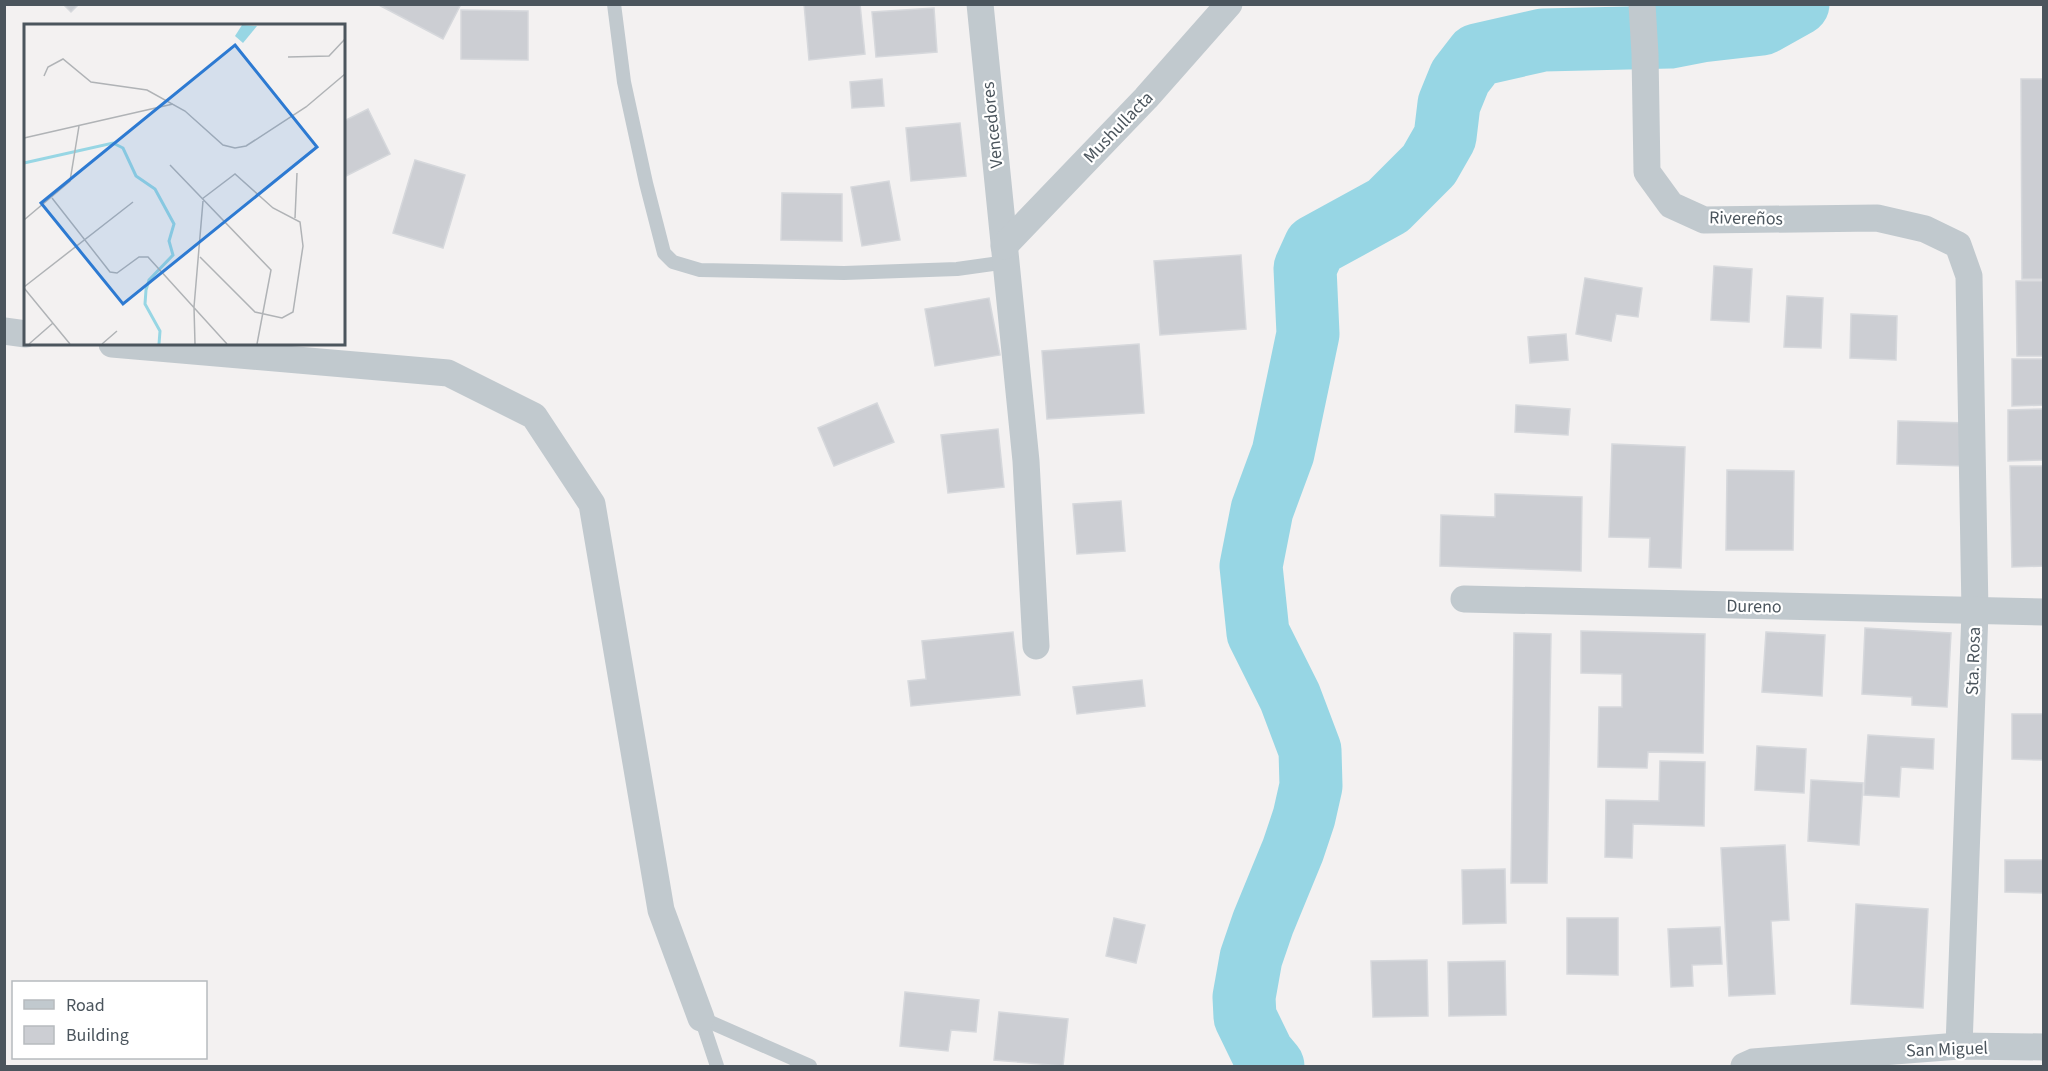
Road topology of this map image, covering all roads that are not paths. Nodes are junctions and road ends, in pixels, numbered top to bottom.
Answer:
1 (614, 4) edge
2 (980, 4) edge
3 (1229, 4) edge
4 (1642, 12) edge
5 (1005, 254) junction
6 (1969, 276) joint
7 (4, 331) edge
8 (24, 334) edge
9 (123, 345) edge
10 (1464, 599) dead end
11 (1975, 612) junction
12 (2043, 612) edge
13 (1036, 646) dead end
14 (700, 1018) junction
15 (1959, 1046) junction
16 (2043, 1047) edge
17 (717, 1066) edge
18 (810, 1066) edge
19 (1744, 1066) edge

1 - 5 lane
2 - 5 street, Vencedores
3 - 5 street, Mushullacta
4 - 6 street, Rivereños
5 - 13 street, Vencedores
6 - 11 street, Sta. Rosa
7 - 8 street
9 - 14 street
10 - 11 street, Dureno
11 - 12 street, Dureno
11 - 15 street, Sta. Rosa
14 - 17 lane
14 - 18 lane
15 - 16 street, San Miguel
15 - 19 street, San Miguel

